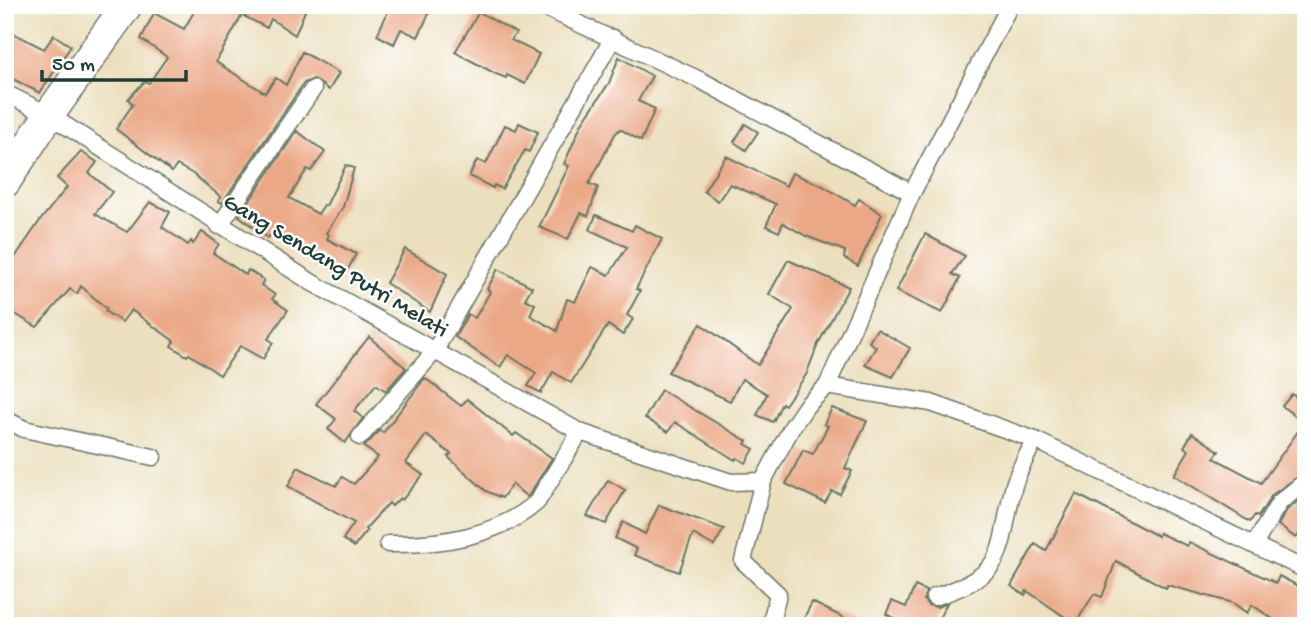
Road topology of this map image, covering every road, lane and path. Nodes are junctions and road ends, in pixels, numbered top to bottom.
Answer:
1 (127, 5) edge
2 (539, 5) edge
3 (1010, 5) edge
4 (613, 38) junction
5 (313, 89) dead end
6 (5, 93) edge
7 (49, 114) junction
8 (5, 182) edge
9 (912, 193) junction
10 (219, 226) junction
11 (434, 352) junction
12 (827, 386) junction
13 (5, 419) edge
14 (580, 432) junction
15 (360, 437) dead end
16 (1035, 440) junction
17 (153, 457) dead end
18 (763, 481) junction
19 (1306, 481) edge
20 (388, 544) dead end
21 (1254, 545) junction
22 (1306, 570) edge
23 (934, 597) dead end
24 (769, 626) edge

1 - 7 highway
2 - 4 street
3 - 9 street
4 - 9 street
4 - 11 street
5 - 10 street
6 - 7 street, Gang Sendang Putri Melati
7 - 8 highway
7 - 10 street, Gang Sendang Putri Melati
9 - 12 street
10 - 11 street, Gang Sendang Putri Melati
11 - 14 street, Gang Sendang Putri Melati
11 - 15 street
12 - 16 street
12 - 18 street
13 - 17 street
14 - 18 street, Gang Sendang Putri Melati
14 - 20 street
16 - 21 street
16 - 23 street
18 - 24 street
19 - 21 street
21 - 22 street

